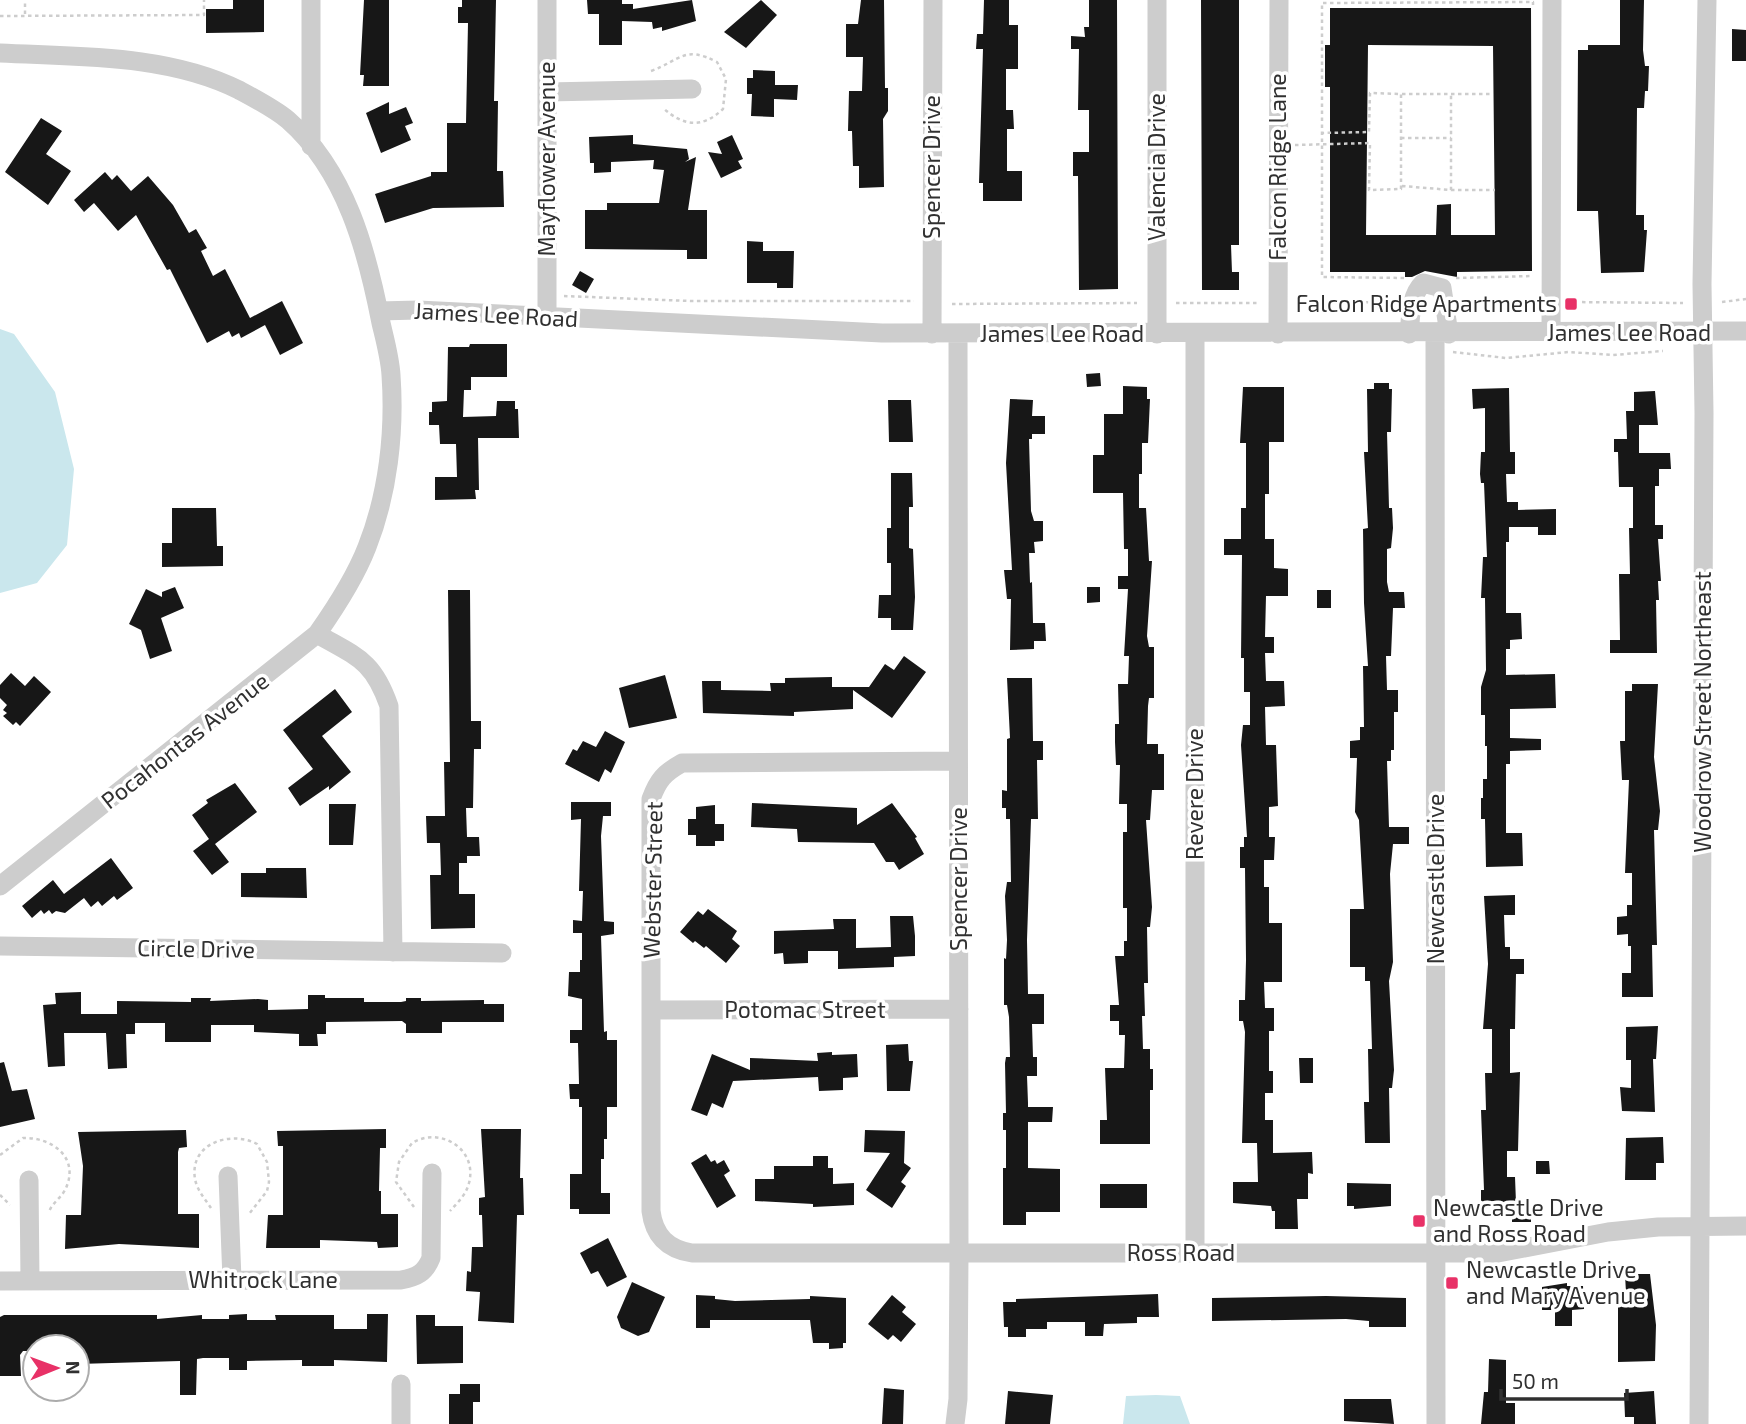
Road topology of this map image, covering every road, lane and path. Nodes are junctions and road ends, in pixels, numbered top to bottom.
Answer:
1 (26, 0) edge
2 (204, 0) edge
3 (311, 0) edge
4 (547, 0) edge
5 (933, 0) edge
6 (1157, 0) edge
7 (1279, 0) edge
8 (1552, 0) edge
9 (1707, 0) edge
10 (1533, 15) dead end
11 (0, 16) edge
12 (25, 16) junction
13 (0, 53) edge
14 (692, 89) dead end
15 (547, 92) junction
16 (1401, 94) junction
17 (1451, 94) junction
18 (1493, 94) dead end
19 (1321, 133) junction
20 (1401, 138) junction
21 (1451, 138) junction
22 (1321, 144) junction
23 (1278, 145) junction
24 (311, 146) junction
25 (1402, 186) junction
26 (1451, 190) junction
27 (1495, 190) dead end
28 (1533, 264) dead end
29 (1404, 278) dead end
30 (1456, 278) dead end
31 (379, 311) junction
32 (547, 318) junction
33 (1746, 331) edge
34 (1702, 332) junction
35 (1551, 333) junction
36 (932, 334) junction
37 (958, 334) junction
38 (1157, 334) junction
39 (1195, 334) junction
40 (1278, 334) junction
41 (1409, 334) junction
42 (1442, 334) junction
43 (317, 634) junction
44 (958, 761) junction
45 (0, 886) edge
46 (0, 946) edge
47 (393, 952) junction
48 (502, 953) dead end
49 (959, 1009) junction
50 (651, 1010) junction
51 (432, 1173) dead end
52 (228, 1176) dead end
53 (29, 1180) dead end
54 (1700, 1226) junction
55 (1746, 1226) edge
56 (663, 1241) joint
57 (1195, 1253) junction
58 (959, 1254) junction
59 (1436, 1254) junction
60 (30, 1280) junction
61 (232, 1280) junction
62 (0, 1281) edge
63 (401, 1384) dead end
64 (401, 1424) edge
65 (955, 1424) edge
66 (1436, 1424) edge
67 (1699, 1424) edge

1 - 12 path
2 - 12 path
3 - 24 street
4 - 15 street, Mayflower Avenue
5 - 36 street, Spencer Drive
6 - 38 street, Valencia Drive
7 - 23 street, Falcon Ridge Lane
8 - 35 street
9 - 34 street, Woodrow Street Northeast
10 - 19 path
11 - 12 path
13 - 24 street, Pocahontas Avenue
14 - 15 street
15 - 32 street, Mayflower Avenue
16 - 17 path
16 - 19 path
16 - 20 path
17 - 18 path
17 - 21 path
19 - 22 path
20 - 21 path
20 - 25 path
21 - 26 path
22 - 23 path
22 - 25 path
22 - 29 path
23 - 40 street, Falcon Ridge Lane
24 - 31 street, Pocahontas Avenue
25 - 26 path
26 - 27 path
28 - 30 path
31 - 32 street, James Lee Road
31 - 43 street, Pocahontas Avenue
32 - 36 street, James Lee Road
33 - 34 street, James Lee Road
34 - 35 street, James Lee Road
34 - 54 street, Woodrow Street Northeast
35 - 42 street, James Lee Road
36 - 37 street, James Lee Road
37 - 38 street, James Lee Road
37 - 44 street, Spencer Drive
38 - 39 street, James Lee Road
39 - 40 street, James Lee Road
39 - 57 street, Revere Drive
40 - 41 street, James Lee Road
41 - 42 street, James Lee Road
41 - 42 street, Newcastle Drive
42 - 59 street, Newcastle Drive
43 - 45 street, Pocahontas Avenue
43 - 47 street
44 - 49 street, Spencer Drive
44 - 50 street, Webster Street
46 - 47 street, Circle Drive
47 - 48 street, Circle Drive
49 - 50 street, Potomac Street
49 - 58 street, Spencer Drive
50 - 56 street, Webster Street
51 - 61 street, Whitrock Lane
52 - 61 street
53 - 60 street
54 - 55 street, Ross Road
54 - 59 street, Ross Road
54 - 67 street, Woodrow Street Northeast
56 - 58 street, Ross Road
57 - 58 street, Ross Road
57 - 59 street, Ross Road
58 - 65 street, Spencer Drive
59 - 66 street, Newcastle Drive
60 - 61 street, Whitrock Lane
60 - 62 street, Whitrock Lane
63 - 64 street

